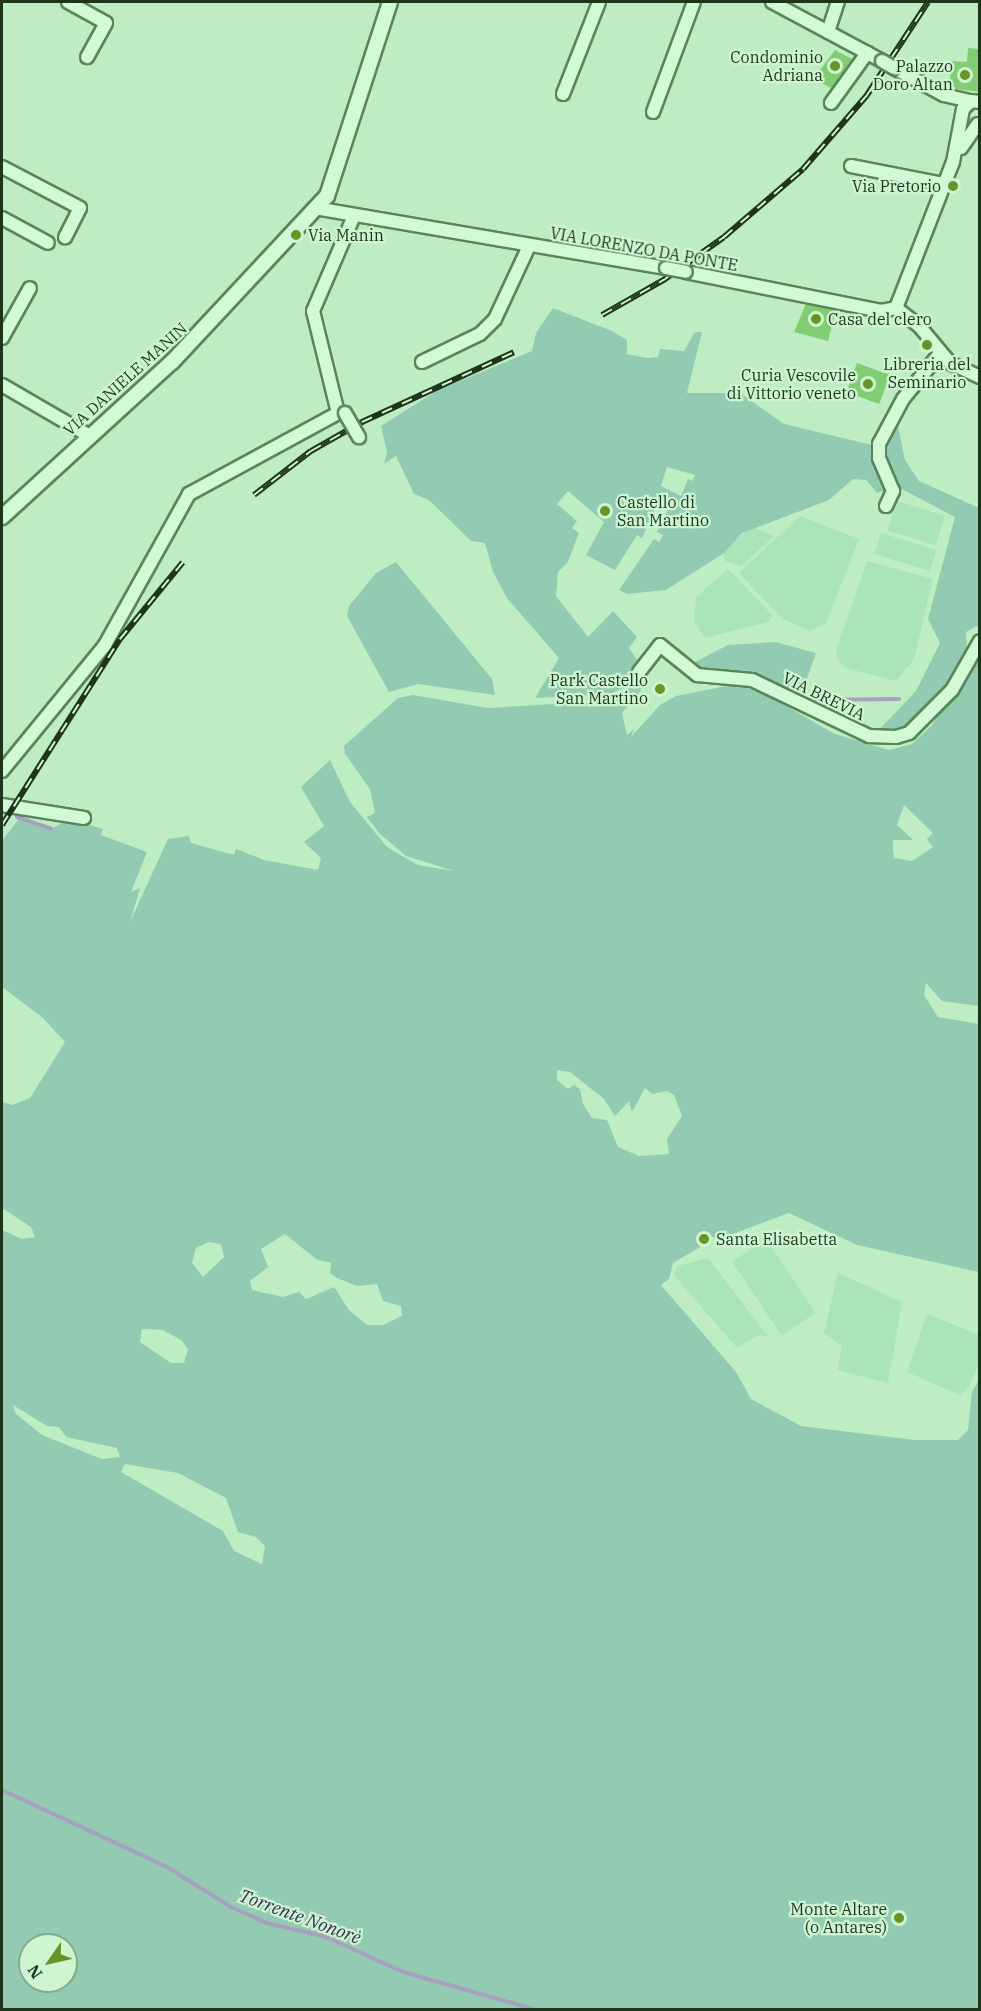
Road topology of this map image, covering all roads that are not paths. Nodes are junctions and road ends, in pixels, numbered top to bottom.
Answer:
1 (68, 2) edge
2 (390, 2) edge
3 (599, 2) edge
4 (694, 2) edge
5 (772, 2) edge
6 (838, 2) edge
7 (828, 32) junction
8 (867, 53) junction
9 (87, 57) dead end
10 (563, 94) dead end
11 (975, 101) edge
12 (831, 104) dead end
13 (653, 112) dead end
14 (963, 116) junction
15 (979, 124) edge
16 (953, 162) junction
17 (851, 166) dead end
18 (2, 167) edge
19 (944, 184) junction
20 (315, 208) junction
21 (354, 216) junction
22 (2, 218) edge
23 (64, 237) dead end
24 (48, 243) dead end
25 (529, 246) junction
26 (30, 288) dead end
27 (896, 308) junction
28 (2, 338) edge
29 (941, 352) junction
30 (422, 362) dead end
31 (980, 376) edge
32 (331, 380) junction
33 (2, 385) edge
34 (88, 435) junction
35 (360, 439) dead end
36 (886, 506) dead end
37 (2, 517) edge
38 (980, 641) edge
39 (639, 672) dead end
40 (2, 771) edge
41 (2, 805) edge
42 (84, 818) dead end

1 - 9 street
2 - 20 street, VIA DANIELE MANIN
3 - 10 street
4 - 13 street
5 - 7 street
6 - 7 street
7 - 8 street
8 - 11 street, bridge
8 - 12 street
11 - 14 street
14 - 15 street
14 - 16 street
15 - 16 street
16 - 19 street
17 - 19 street
18 - 23 street
19 - 27 street
20 - 21 street, VIA LORENZO DA PONTE
20 - 34 street, VIA DANIELE MANIN
21 - 25 street, VIA LORENZO DA PONTE
21 - 32 street
22 - 24 street
25 - 27 street, VIA LORENZO DA PONTE, bridge
25 - 30 street
26 - 28 street
27 - 29 street
29 - 31 street
29 - 36 street
32 - 35 street, bridge
32 - 40 street
33 - 34 street
34 - 37 street, VIA DANIELE MANIN
38 - 39 street, VIA BREVIA
41 - 42 street

